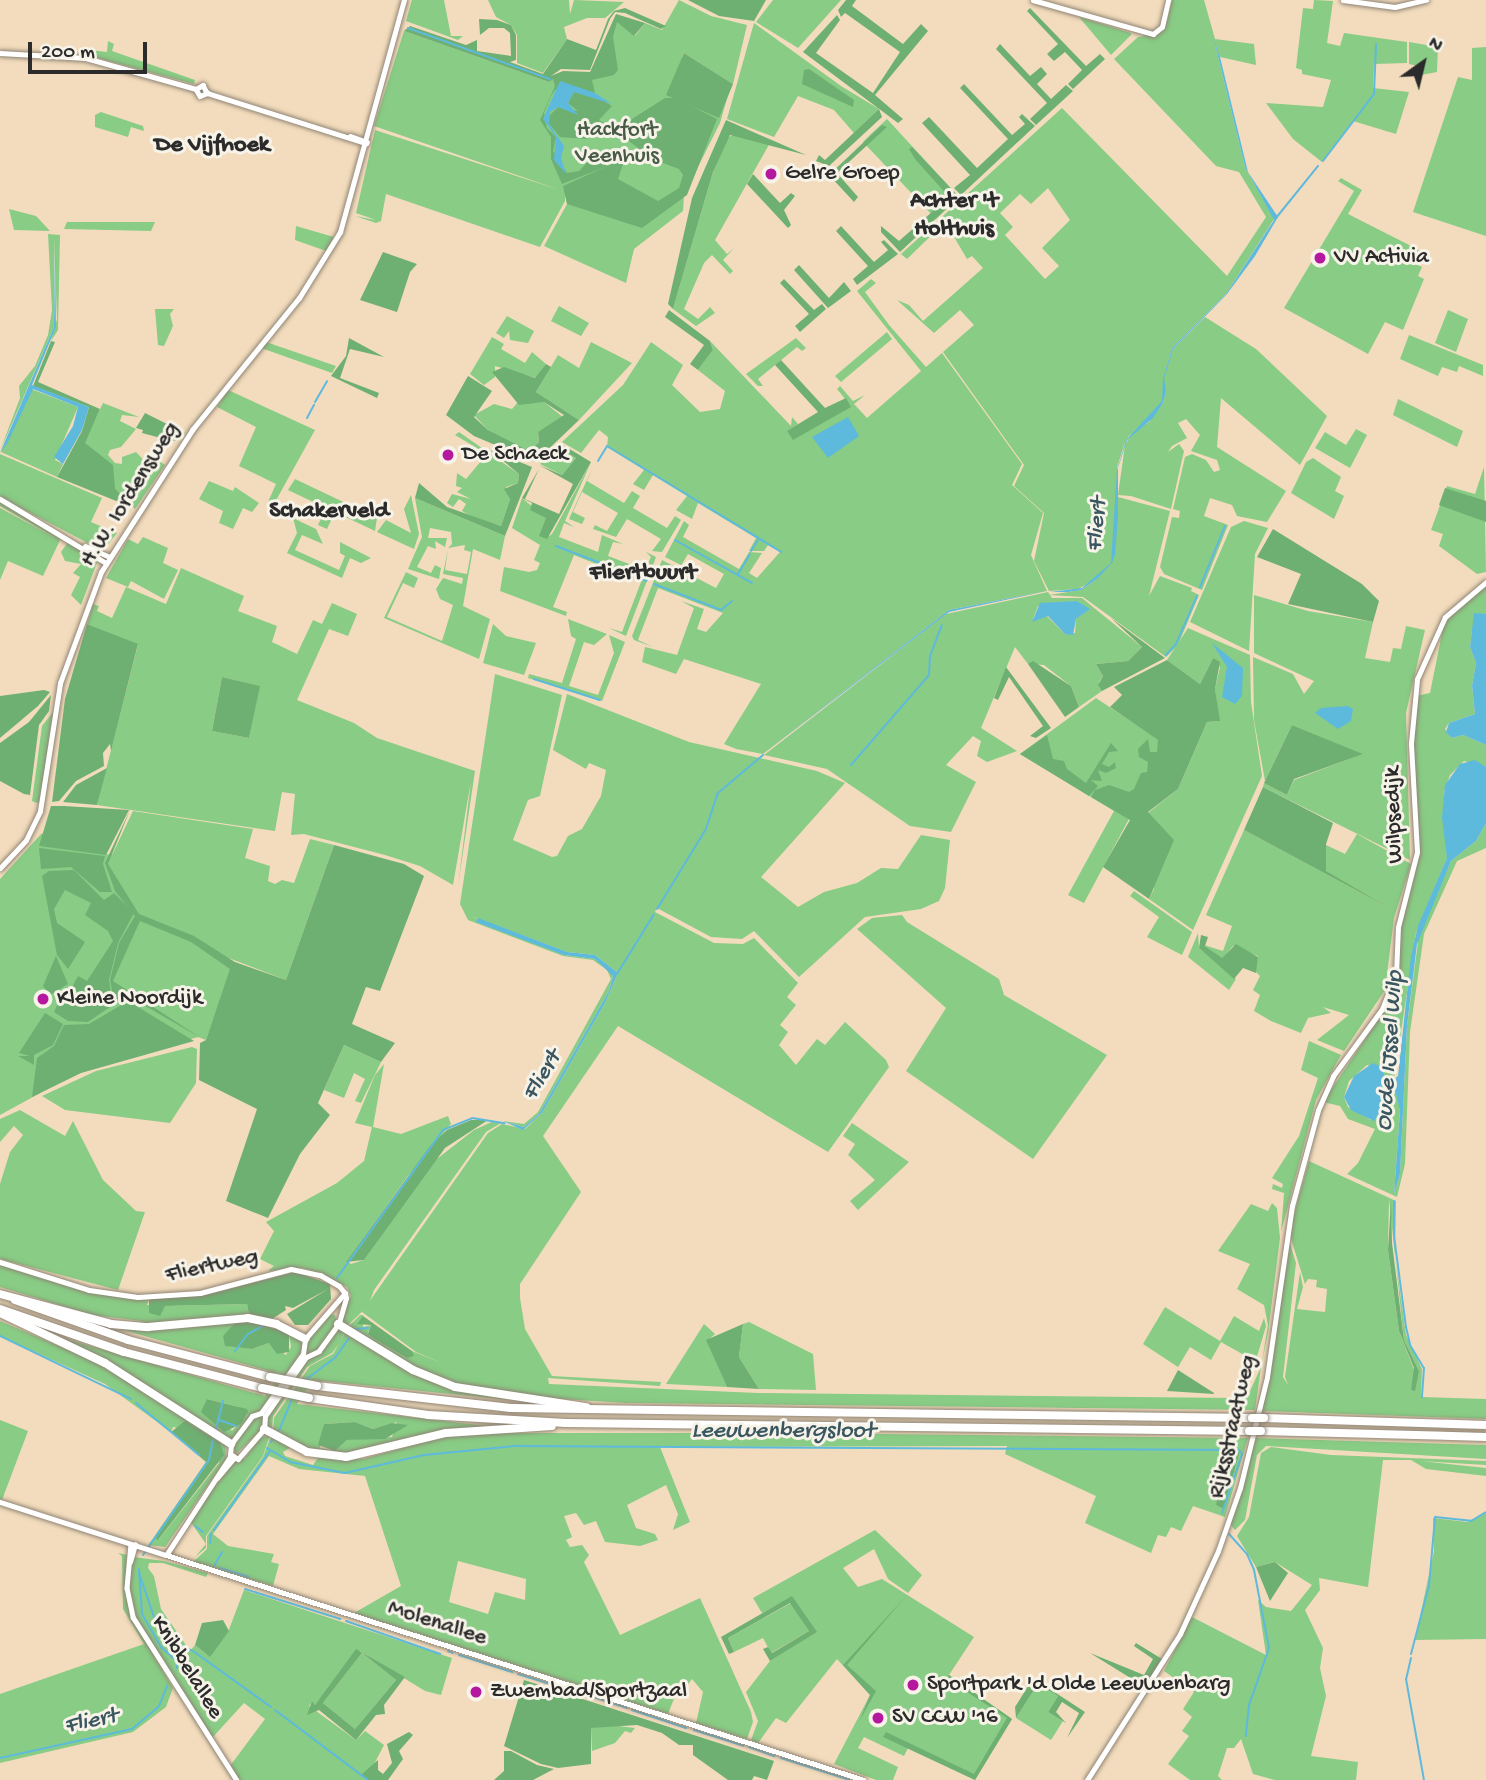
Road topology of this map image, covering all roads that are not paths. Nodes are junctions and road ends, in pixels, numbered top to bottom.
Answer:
1 (404, 0) edge
2 (1033, 0) edge
3 (1168, 0) edge
4 (1343, 0) edge
5 (1426, 0) edge
6 (0, 53) edge
7 (365, 141) junction
8 (0, 499) edge
9 (108, 560) junction
10 (1486, 582) edge
11 (0, 867) edge
12 (1348, 1057) joint
13 (0, 1262) edge
14 (0, 1294) edge
15 (0, 1311) edge
16 (337, 1316) junction
17 (305, 1339) junction
18 (606, 1411) junction
19 (263, 1415) junction
20 (566, 1423) junction
21 (1486, 1425) edge
22 (264, 1429) junction
23 (1486, 1437) edge
24 (231, 1444) junction
25 (233, 1457) junction
26 (0, 1502) edge
27 (133, 1545) junction
28 (169, 1556) junction
29 (237, 1780) edge
30 (864, 1780) edge
31 (1087, 1780) edge

1 - 7 main road, H.W. Iordensweg
2 - 3 street
4 - 5 street
6 - 7 street
7 - 9 main road, H.W. Iordensweg
8 - 9 main road
9 - 11 main road, H.W. Iordensweg
10 - 12 main road, Wilpsedijk
12 - 31 main road, Rijksstraatweg
13 - 16 main road, Fliertweg
14 - 17 highway
14 - 18 highway, bridge
15 - 20 highway, bridge
15 - 24 highway
16 - 17 main road, Fliertweg
16 - 18 highway
16 - 19 main road, Fliertweg
17 - 19 main road, Fliertweg
18 - 21 highway, bridge
19 - 22 main road
19 - 24 main road
20 - 22 highway
20 - 23 highway, bridge
22 - 25 main road
24 - 25 main road
25 - 28 main road
26 - 27 street, Molenallee
27 - 28 street, Molenallee
27 - 29 street, Knibbelallee
28 - 30 main road, Molenallee

